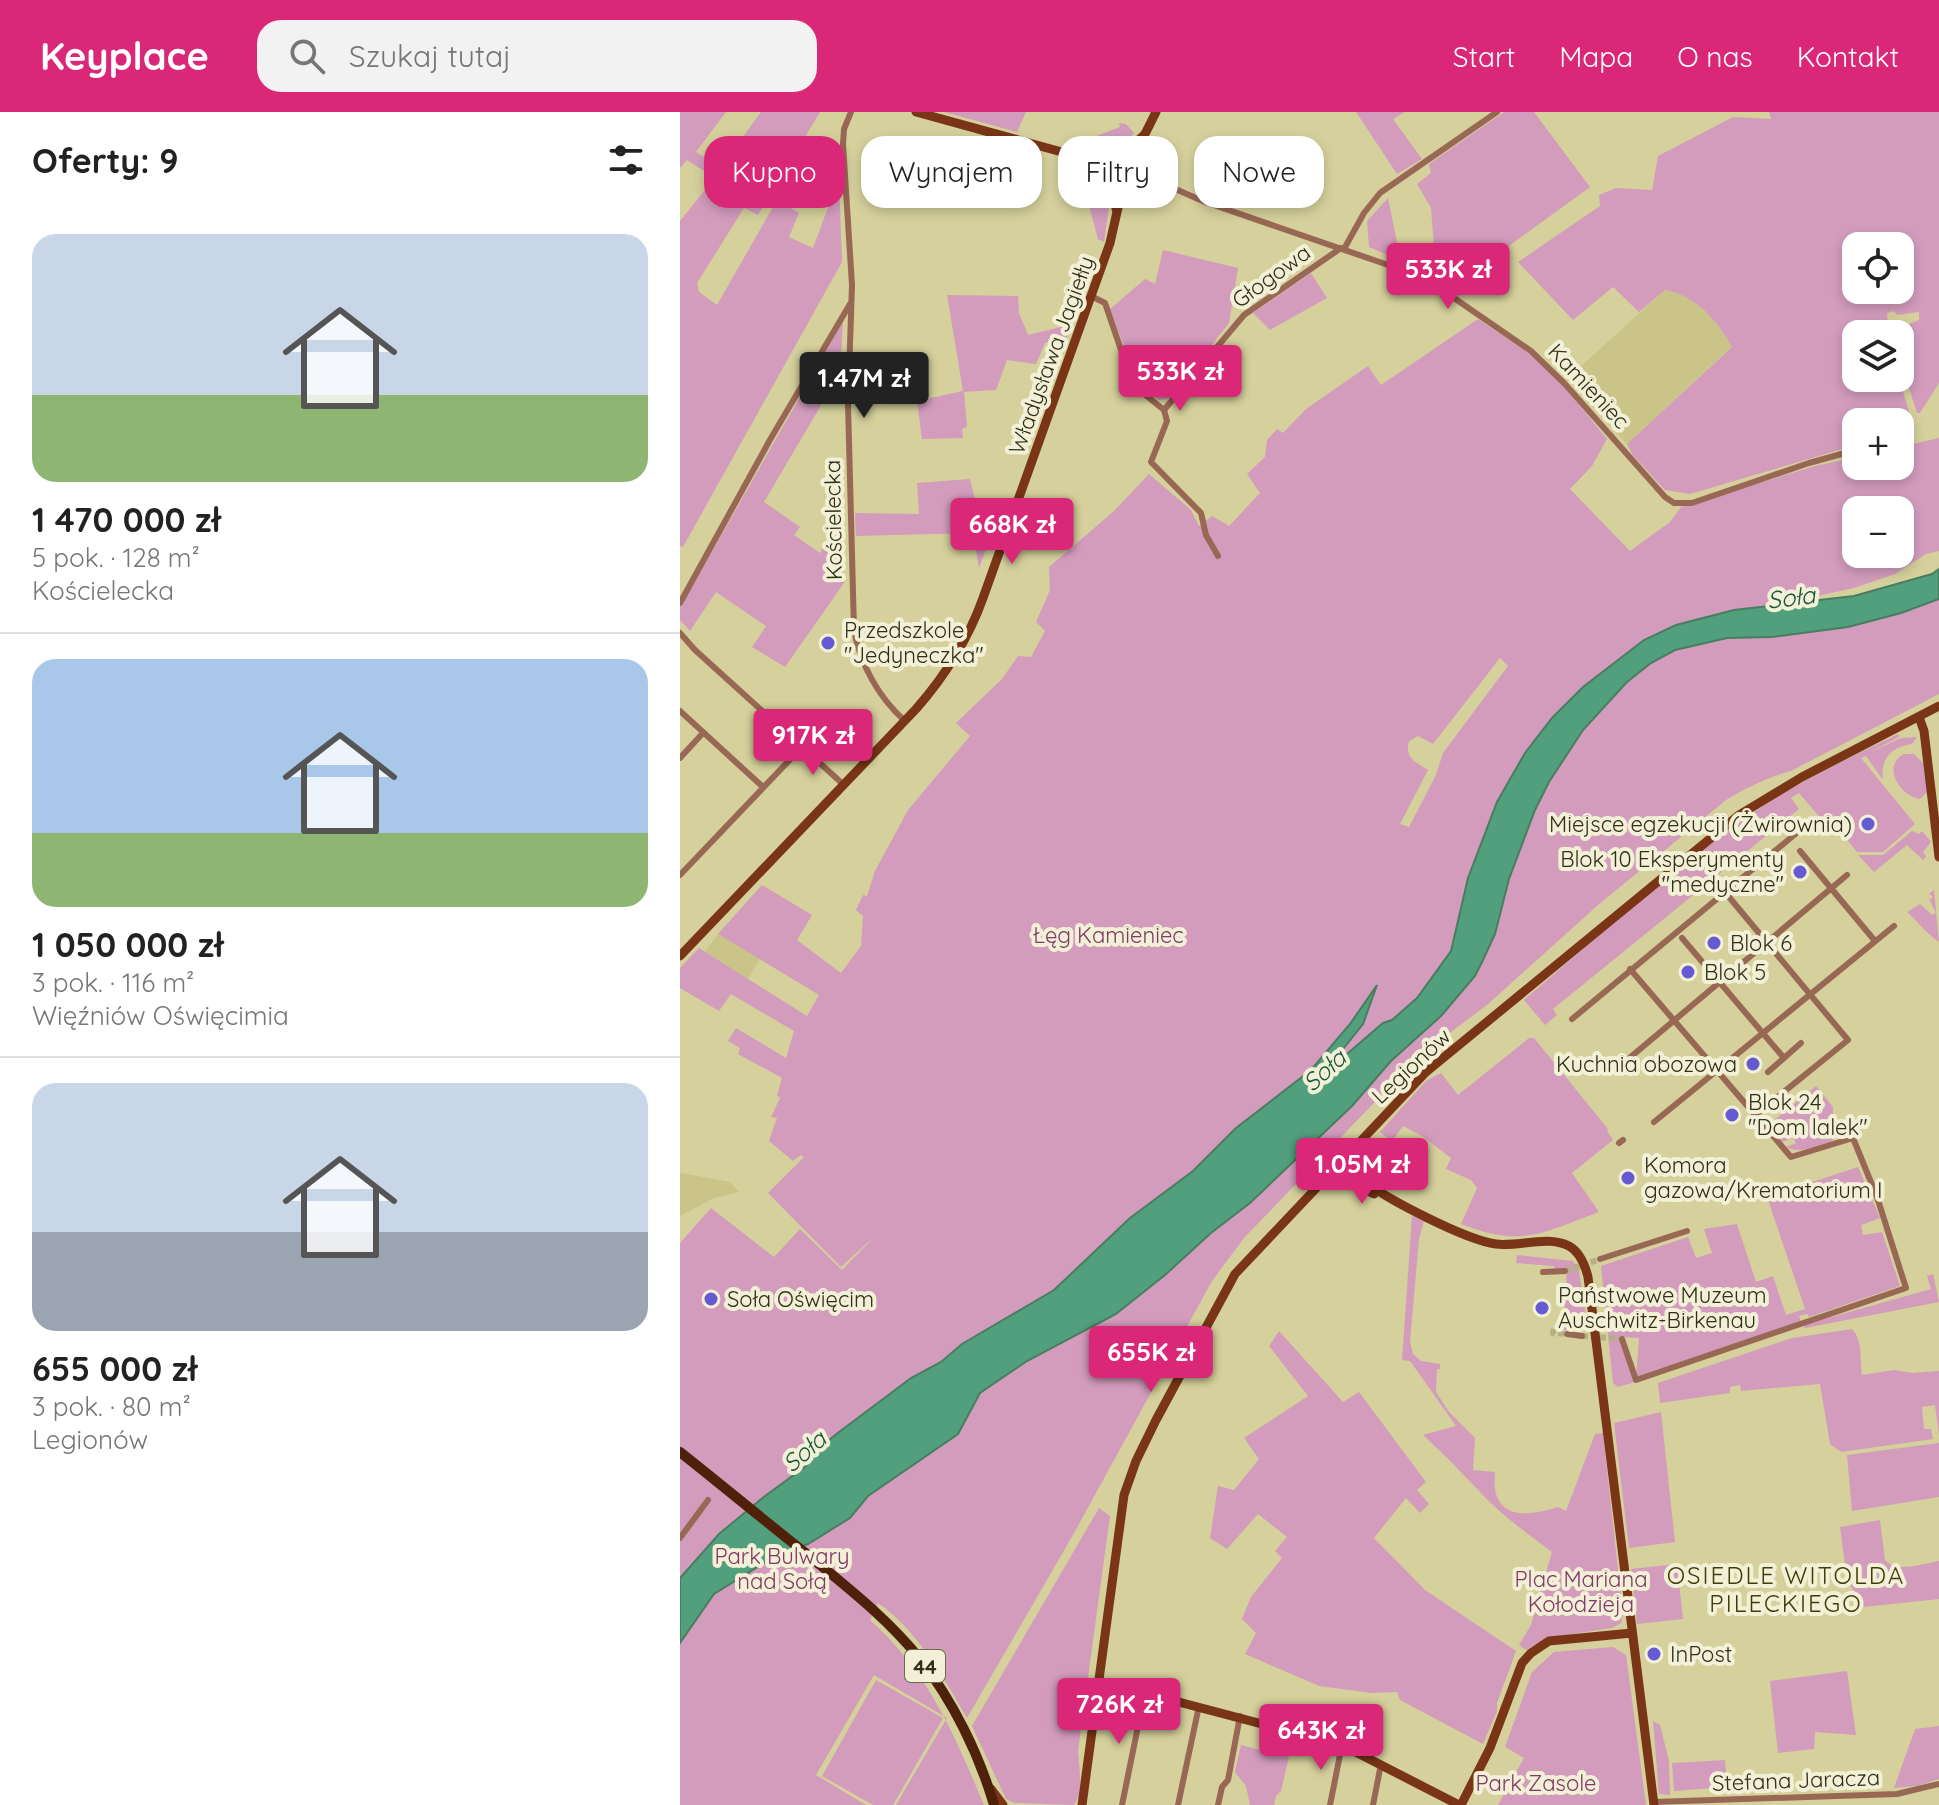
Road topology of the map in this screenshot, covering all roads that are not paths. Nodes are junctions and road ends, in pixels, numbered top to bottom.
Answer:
1 (851, 112) edge
2 (916, 112) edge
3 (1156, 112) edge
4 (1497, 112) edge
5 (1144, 135) edge
6 (1058, 151) edge
7 (1178, 190) edge
8 (1114, 208) edge
9 (1119, 208) edge
10 (1116, 221) junction
11 (1343, 249) junction
12 (1091, 296) junction
13 (851, 301) junction
14 (1164, 410) junction
15 (1842, 454) edge
16 (1218, 556) dead end
17 (680, 603) edge
18 (680, 633) edge
19 (1939, 706) edge
20 (680, 711) edge
21 (1919, 717) junction
22 (905, 721) junction
23 (703, 733) junction
24 (802, 747) junction
25 (680, 758) edge
26 (844, 785) junction
27 (763, 787) junction
28 (1805, 826) dead end
29 (1800, 851) dead end
30 (1939, 857) edge
31 (680, 875) edge
32 (1847, 875) dead end
33 (1832, 888) junction
34 (1724, 891) junction
35 (1894, 926) dead end
36 (1682, 938) dead end
37 (1875, 941) junction
38 (1767, 943) junction
39 (680, 956) edge
40 (1630, 969) junction
41 (1719, 983) junction
42 (1810, 995) junction
43 (1572, 1019) dead end
44 (1674, 1021) junction
45 (1762, 1034) junction
46 (1801, 1043) dead end
47 (1784, 1058) junction
48 (1614, 1071) dead end
49 (1716, 1071) junction
50 (1768, 1072) dead end
51 (1754, 1116) junction
52 (1654, 1122) dead end
53 (1345, 1156) junction
54 (1334, 1167) junction
55 (1411, 1208) junction
56 (1687, 1231) dead end
57 (1600, 1259) tunnel mouth
58 (1565, 1271) tunnel mouth
59 (1543, 1272) dead end
60 (1567, 1334) tunnel mouth
61 (1582, 1336) tunnel mouth
62 (1622, 1339) dead end
63 (680, 1452) edge
64 (708, 1500) dead end
65 (680, 1538) edge
66 (1632, 1633) junction
67 (1099, 1681) junction
68 (1145, 1692) junction
69 (1199, 1706) junction
70 (1240, 1716) junction
71 (1342, 1745) junction
72 (1381, 1764) junction
73 (1939, 1784) edge
74 (988, 1786) junction
75 (1653, 1803) edge
76 (1082, 1804) edge
77 (994, 1805) edge
78 (1003, 1805) edge
79 (1122, 1805) edge
80 (1178, 1805) edge
81 (1218, 1805) edge
82 (1330, 1805) edge
83 (1373, 1805) edge
84 (1460, 1805) edge

1 - 13 street, Kościelecka
2 - 6 street
3 - 5 street
4 - 11 street
7 - 11 street, Kamieniec
8 - 10 street, Władysława Jagiełły
9 - 10 street, Władysława Jagiełły
10 - 12 street, Władysława Jagiełły
11 - 14 street, Głogowa
11 - 15 street, Kamieniec
12 - 14 street
12 - 22 street, Władysława Jagiełły
13 - 17 street
13 - 22 street, Kościelecka
14 - 16 street
18 - 24 street
19 - 21 street, Legionów
20 - 23 street
21 - 30 street
21 - 53 street, Legionów
22 - 26 street, Władysława Jagiełły
23 - 25 street
23 - 27 street
24 - 26 street
24 - 27 street
26 - 39 street, Władysława Jagiełły
27 - 31 street
28 - 34 street
29 - 33 street
32 - 33 street
33 - 37 street
33 - 38 street
34 - 38 street
34 - 40 street
35 - 37 street
36 - 41 street
37 - 42 street
38 - 41 street
38 - 42 street
40 - 43 street
40 - 44 street
41 - 44 street
41 - 45 street
42 - 45 street
42 - 51 street
44 - 48 street
44 - 49 street
45 - 47 street
45 - 49 street
46 - 47 street
47 - 50 street
49 - 51 street
49 - 52 street
51 - 62 street
53 - 54 street, Legionów
53 - 55 street
54 - 55 street
54 - 67 street, Legionów
55 - 66 street
56 - 57 street
58 - 59 street
60 - 61 street
63 - 74 main road, 44
64 - 65 street
66 - 75 street
66 - 84 street
67 - 68 street
67 - 76 street, Legionów
68 - 69 street
68 - 79 street
69 - 70 street
69 - 80 street
70 - 71 street
70 - 81 street
71 - 72 street
71 - 82 street
72 - 83 street
72 - 84 street
73 - 75 street, Stefana Jaracza
74 - 77 main road, 44
74 - 78 street

